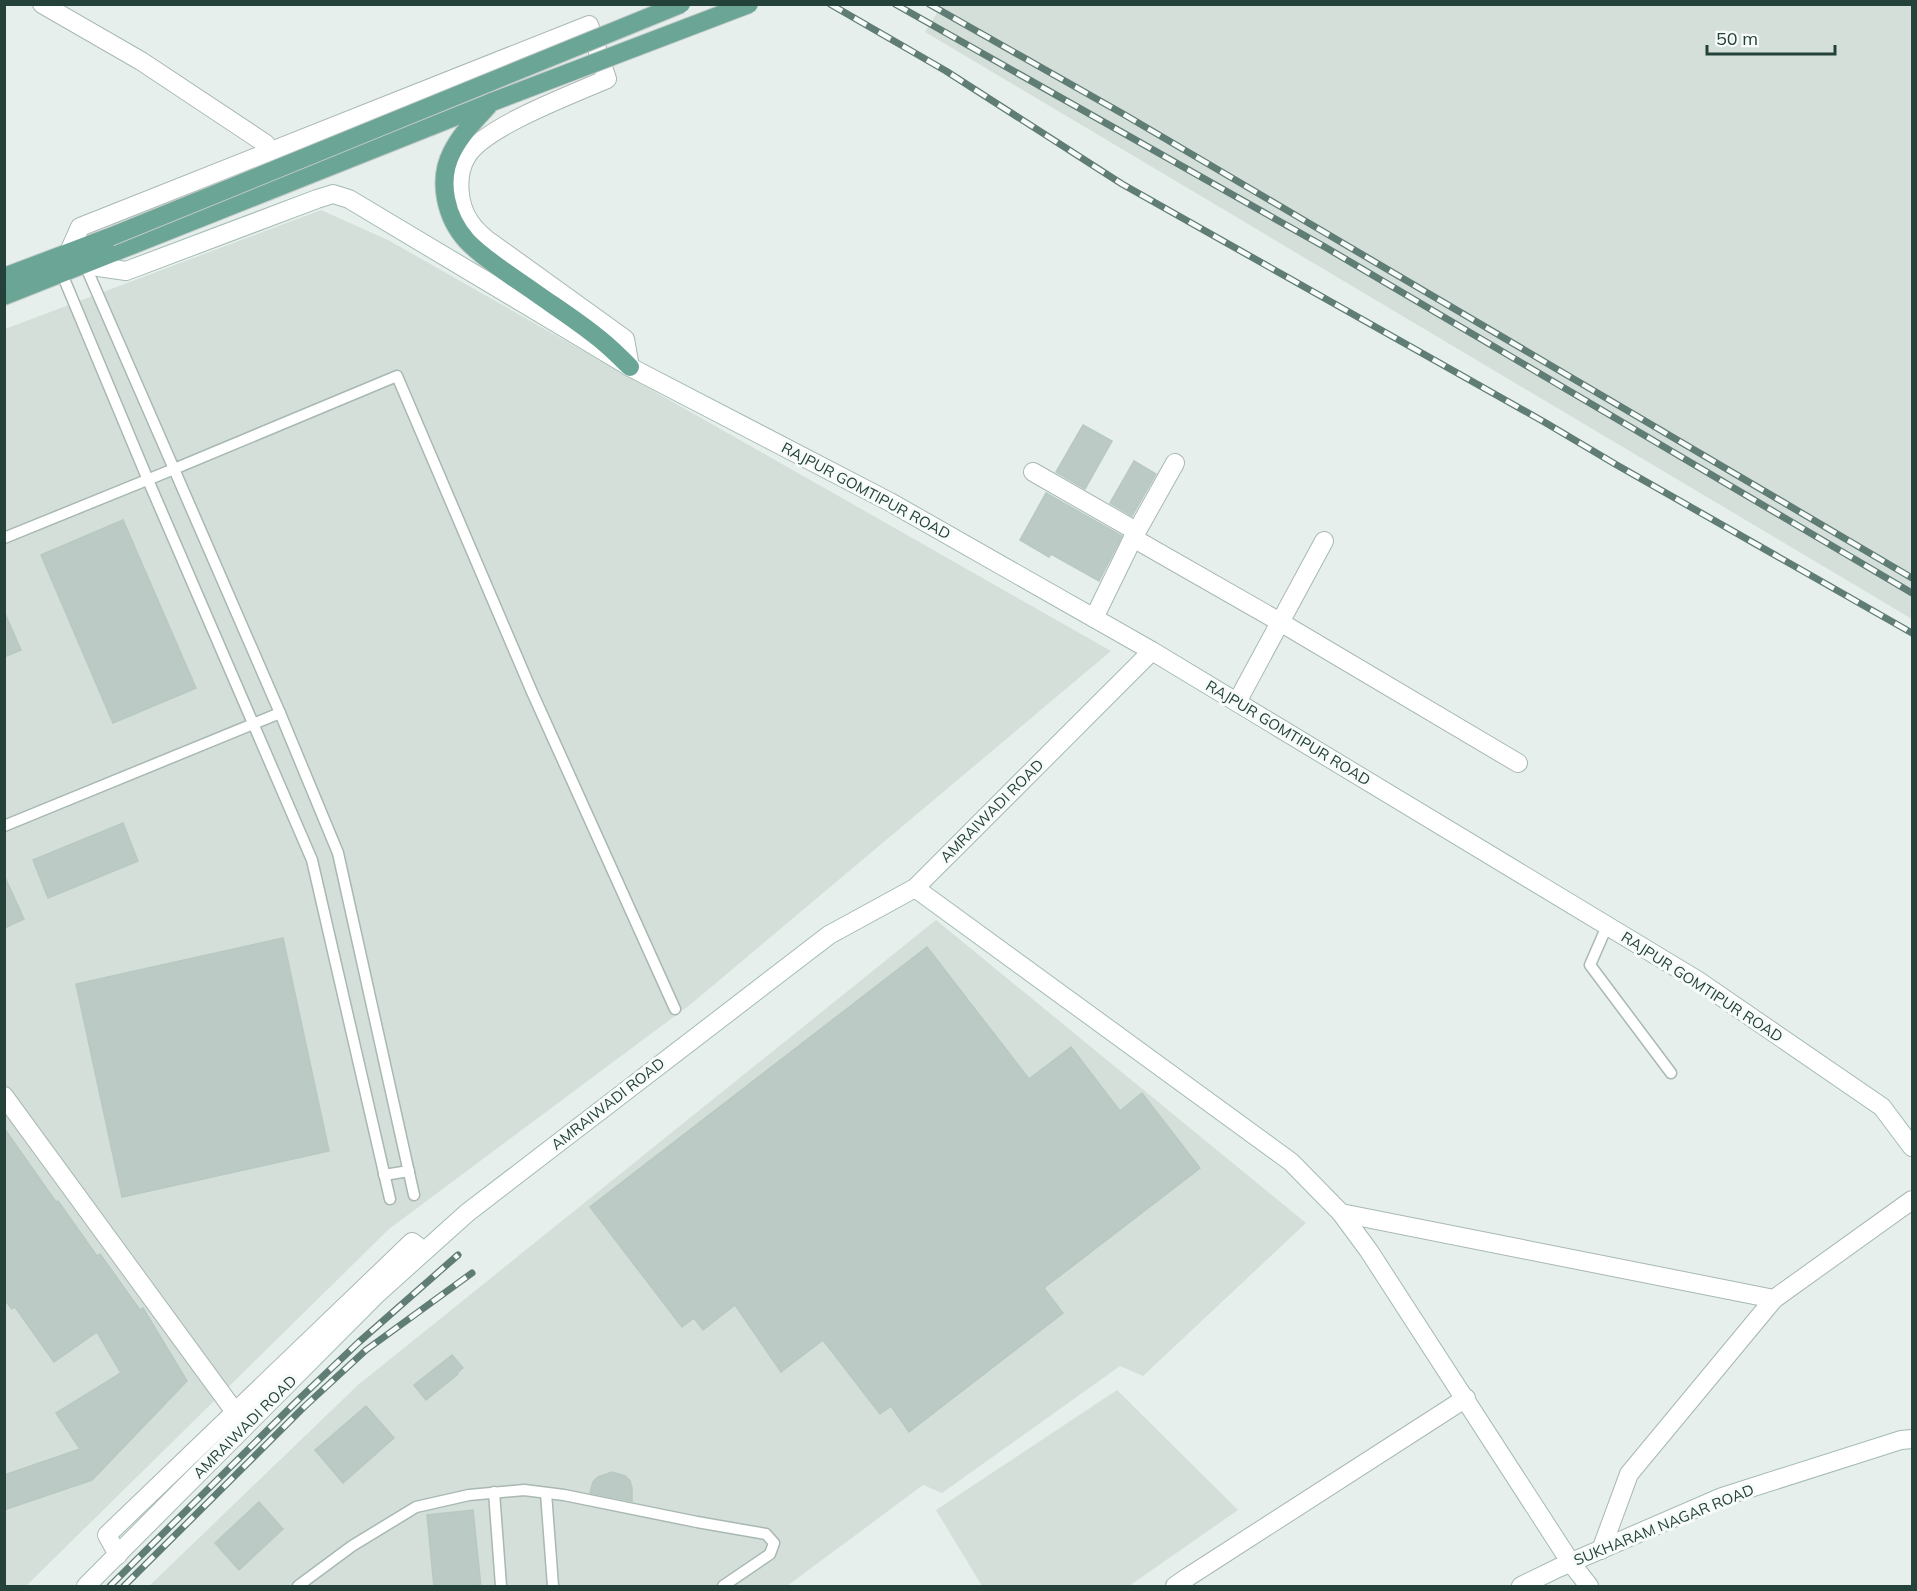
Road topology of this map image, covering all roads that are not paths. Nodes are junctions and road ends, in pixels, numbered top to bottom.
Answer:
1 (42, 4) edge
2 (681, 4) edge
3 (749, 4) edge
4 (492, 102) junction
5 (266, 144) dead end
6 (113, 244) junction
7 (70, 260) junction
8 (4, 277) edge
9 (4, 296) edge
10 (630, 367) junction
11 (1175, 463) dead end
12 (174, 469) junction
13 (1033, 472) dead end
14 (148, 480) junction
15 (1135, 535) junction
16 (4, 538) edge
17 (1324, 541) dead end
18 (1094, 618) junction
19 (1280, 622) junction
20 (1152, 651) junction
21 (1237, 702) junction
22 (280, 713) junction
23 (255, 724) junction
24 (1518, 763) dead end
25 (4, 826) edge
26 (915, 888) junction
27 (1607, 926) junction
28 (675, 1009) dead end
29 (1671, 1072) dead end
30 (4, 1096) edge
31 (1912, 1147) edge
32 (408, 1171) junction
33 (384, 1175) junction
34 (414, 1195) dead end
35 (390, 1199) dead end
36 (1912, 1200) edge
37 (1341, 1213) junction
38 (424, 1251) junction
39 (1774, 1299) junction
40 (1466, 1398) junction
41 (236, 1412) junction
42 (1912, 1438) edge
43 (494, 1492) junction
44 (546, 1493) junction
45 (1601, 1550) junction
46 (118, 1554) junction
47 (1571, 1563) junction
48 (86, 1587) edge
49 (298, 1587) edge
50 (501, 1587) edge
51 (553, 1587) edge
52 (723, 1587) edge
53 (1175, 1587) edge
54 (1521, 1587) edge
55 (1589, 1587) edge

1 - 5 street
2 - 6 main road, bridge
3 - 4 main road, bridge
4 - 6 main road
4 - 10 main road
6 - 7 main road
7 - 8 main road
7 - 9 main road
7 - 10 street, RAJPUR GOMTIPUR ROAD
7 - 10 street
7 - 12 lane
7 - 14 lane
10 - 18 street, RAJPUR GOMTIPUR ROAD
11 - 15 street
12 - 14 lane
12 - 22 lane
12 - 28 lane
13 - 15 street
14 - 16 lane
14 - 23 lane
15 - 18 street
15 - 19 street
17 - 19 street
18 - 20 street, RAJPUR GOMTIPUR ROAD
19 - 21 street
19 - 24 street
20 - 21 street, RAJPUR GOMTIPUR ROAD
20 - 26 street, AMRAIWADI ROAD
21 - 27 street, RAJPUR GOMTIPUR ROAD
22 - 23 lane
22 - 32 lane
23 - 25 lane
23 - 33 lane
26 - 37 street
26 - 38 street, AMRAIWADI ROAD
27 - 29 lane
27 - 31 street, RAJPUR GOMTIPUR ROAD
30 - 41 street
32 - 33 lane
32 - 34 lane
33 - 35 lane
36 - 39 street
37 - 39 street
37 - 40 street
38 - 41 street
38 - 46 street, AMRAIWADI ROAD
39 - 45 street
40 - 47 street
40 - 53 street
41 - 46 street
42 - 45 street, SUKHARAM NAGAR ROAD
43 - 44 lane
43 - 49 lane
43 - 50 lane
44 - 51 lane
44 - 52 lane
45 - 47 street, SUKHARAM NAGAR ROAD
46 - 48 street, AMRAIWADI ROAD
47 - 54 street, SUKHARAM NAGAR ROAD
47 - 55 street

